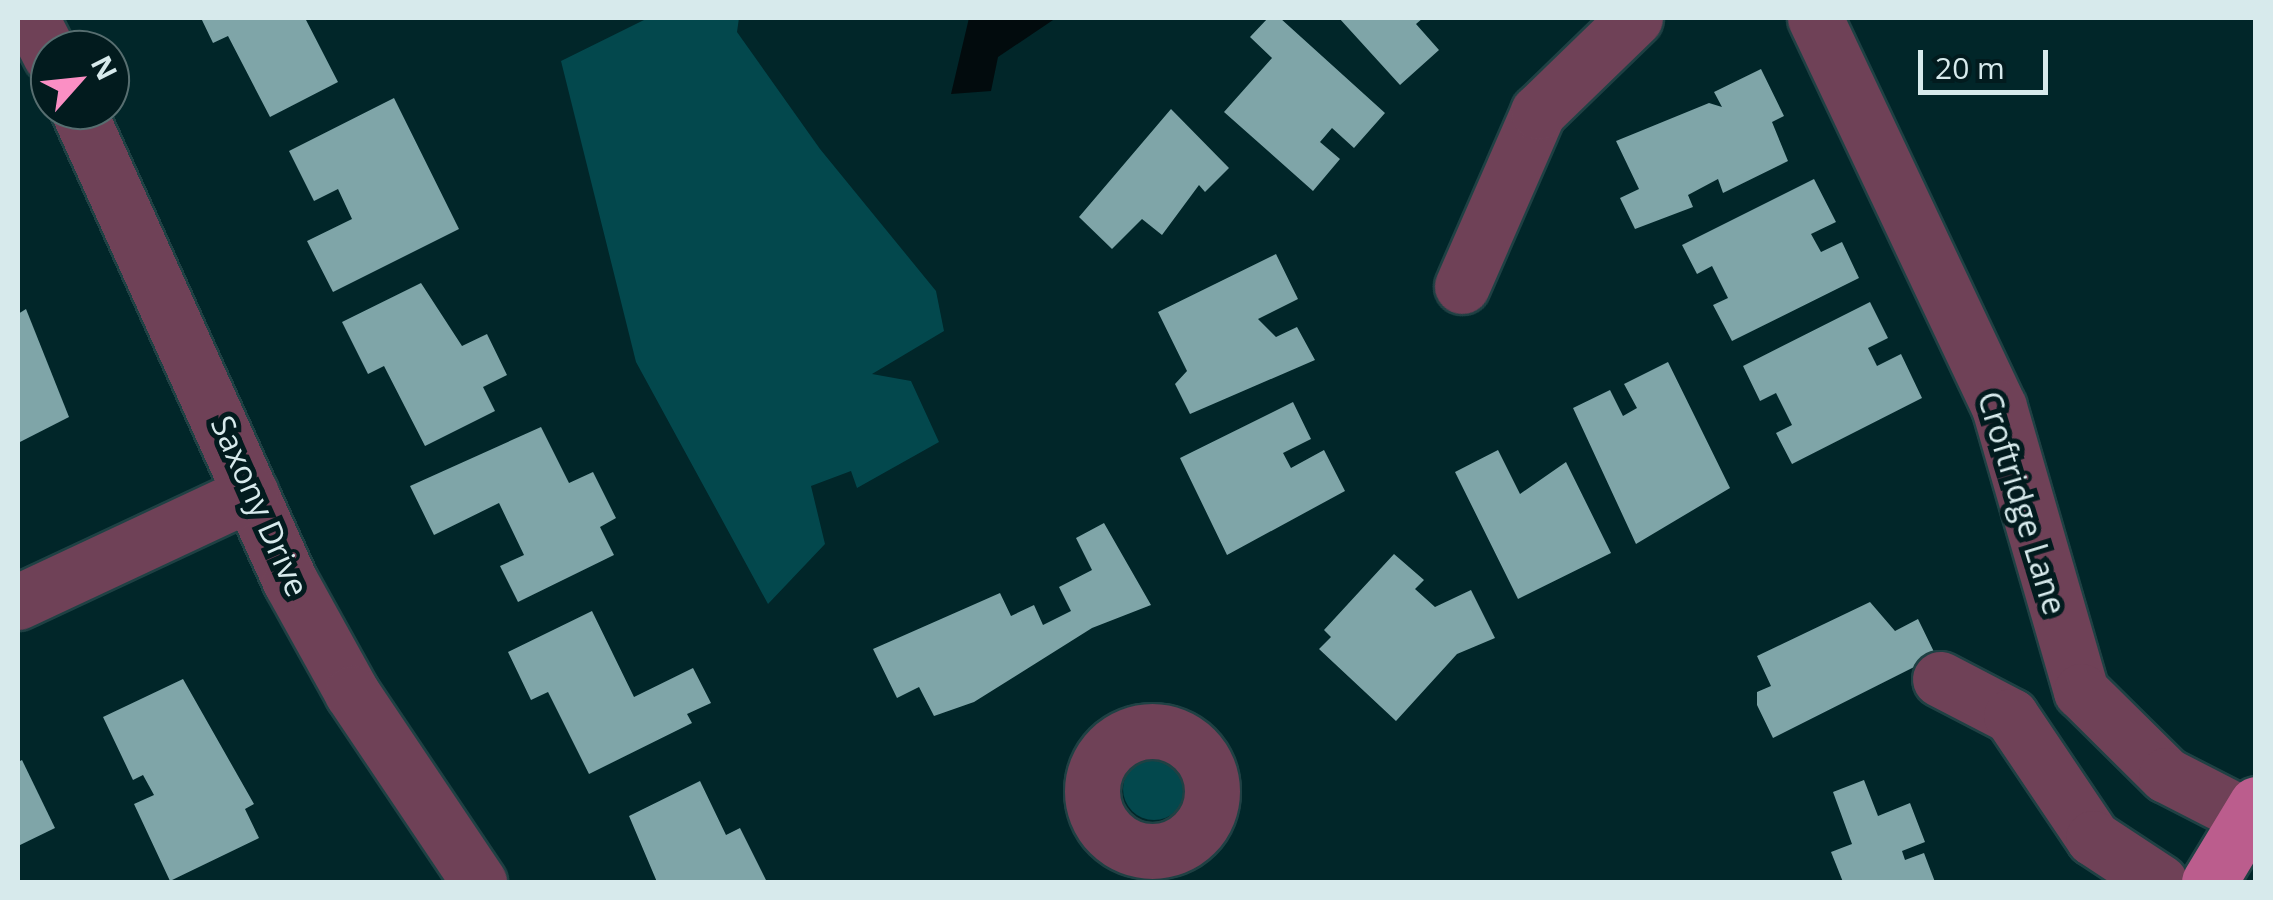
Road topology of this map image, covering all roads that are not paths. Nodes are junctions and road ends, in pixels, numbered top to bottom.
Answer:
1 (1636, 18) edge
2 (1815, 18) edge
3 (87, 130) edge
4 (1462, 286) dead end
5 (252, 493) junction
6 (18, 602) edge
7 (1940, 679) dead end
8 (2252, 811) edge
9 (479, 882) edge
10 (2160, 882) edge
11 (2209, 882) edge

1 - 4 street
2 - 8 street, Croftridge Lane
3 - 5 street, Saxony Drive
5 - 6 street
5 - 9 street, Saxony Drive
7 - 10 street
8 - 11 main road

